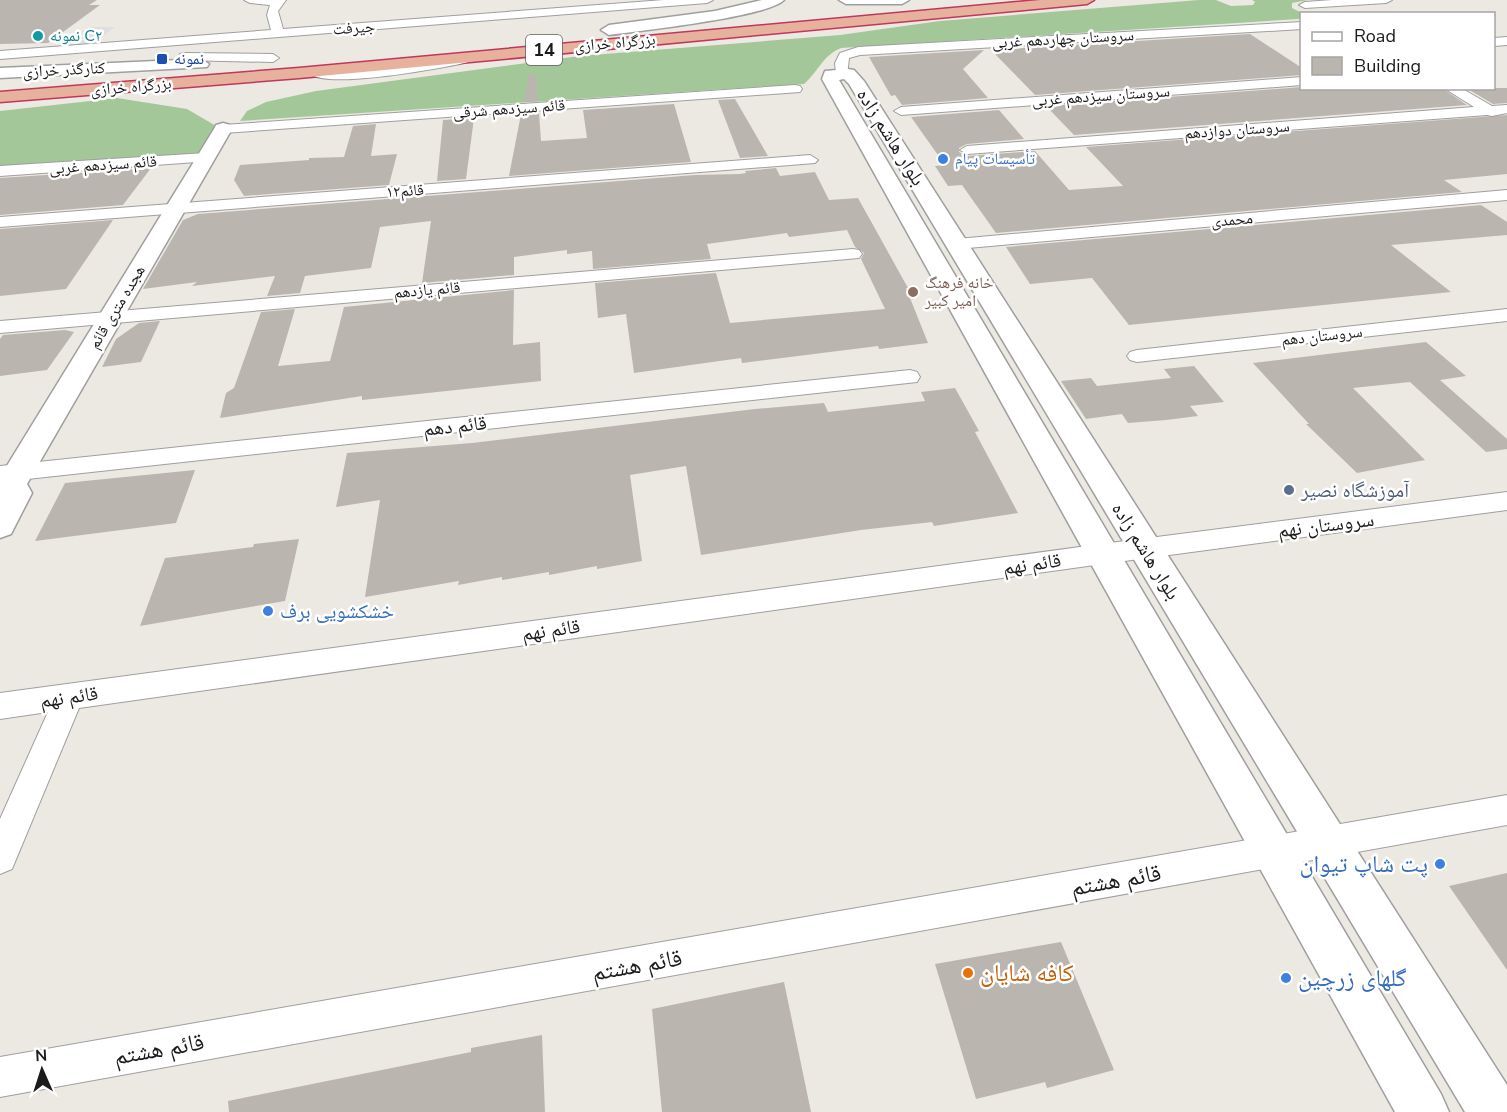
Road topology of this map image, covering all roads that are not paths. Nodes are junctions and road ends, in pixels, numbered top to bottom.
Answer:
1 (250, 0) edge
2 (707, 0) edge
3 (777, 0) edge
4 (846, 0) edge
5 (902, 0) edge
6 (935, 0) edge
7 (1087, 0) edge
8 (1386, 0) edge
9 (279, 1) edge
10 (1316, 12) edge
11 (1300, 25) edge
12 (609, 30) junction
13 (278, 33) junction
14 (424, 45) dead end
15 (0, 55) edge
16 (279, 57) joint
17 (201, 64) junction
18 (70, 69) junction
19 (0, 73) edge
20 (842, 73) joint
21 (0, 80) edge
22 (1300, 81) edge
23 (119, 88) junction
24 (795, 89) dead end
25 (1454, 90) edge
26 (0, 97) edge
27 (0, 102) edge
28 (1507, 109) edge
29 (1489, 110) junction
30 (901, 111) dead end
31 (1507, 121) edge
32 (223, 129) joint
33 (967, 150) dead end
34 (886, 153) junction
35 (206, 158) junction
36 (810, 160) dead end
37 (0, 171) edge
38 (1507, 195) edge
39 (176, 208) junction
40 (0, 222) edge
41 (957, 244) junction
42 (853, 254) dead end
43 (1507, 315) edge
44 (111, 318) junction
45 (0, 327) edge
46 (1137, 356) dead end
47 (910, 377) dead end
48 (8, 481) edge
49 (1507, 501) edge
50 (0, 526) edge
51 (1145, 548) junction
52 (1102, 554) junction
53 (69, 697) junction
54 (0, 706) edge
55 (1507, 810) edge
56 (1327, 843) junction
57 (1275, 852) junction
58 (0, 857) edge
59 (0, 1077) edge
60 (1423, 1112) edge
61 (1494, 1112) edge

1 - 9 street
2 - 13 street, جيرفت
3 - 12 street
4 - 5 street
6 - 12 highway, بزرگراه خرازی / 14
7 - 23 highway, بزرگراه خرازی / 14
8 - 10 street
9 - 13 street
11 - 20 street, سروستان چهاردهم غربی
12 - 14 highway, بزرگراه خرازی / 14
13 - 15 street, جيرفت
16 - 17 highway, بزرگراه خرازی
16 - 18 street
17 - 18 street, کنارگذر خرازی
17 - 21 highway, بزرگراه خرازی
18 - 19 street, کنارگذر خرازی
20 - 34 street, بلوار هاشم زاده
22 - 30 street, سروستان سیزدهم غربی
23 - 26 highway, بزرگراه خرازی / 14
23 - 27 highway
24 - 32 street, قائم سیزدهم شرقی
25 - 29 street
28 - 29 street, سروستان دوازدهم
29 - 31 street
29 - 33 street, سروستان دوازدهم
32 - 35 street, هجده متری قائم
34 - 41 street, بلوار هاشم زاده
34 - 52 street, بلوار هاشم زاده
35 - 37 street, قائم سیزدهم غربی
35 - 39 street, هجده متری قائم
36 - 39 street, قائم۱۲
38 - 41 street, محمدی
39 - 40 street, قائم۱۲
39 - 44 street, هجده متری قائم
41 - 51 street, بلوار هاشم زاده
42 - 44 street, قائم یازدهم
43 - 46 street, سروستان دهم
44 - 45 street, قائم یازدهم
44 - 48 street, هجده متری قائم
47 - 48 street, قائم دهم
48 - 50 street, هجده متری قائم
49 - 51 street, سروستان نهم
51 - 52 street, سروستان نهم
51 - 56 street, بلوار هاشم زاده
52 - 53 street, قائم نهم
52 - 57 street, بلوار هاشم زاده
53 - 54 street, قائم نهم
53 - 58 street
55 - 56 street, قائم هشتم
56 - 57 street, قائم هشتم
56 - 61 street, بلوار هاشم زاده
57 - 59 street, قائم هشتم
57 - 60 street, بلوار هاشم زاده

